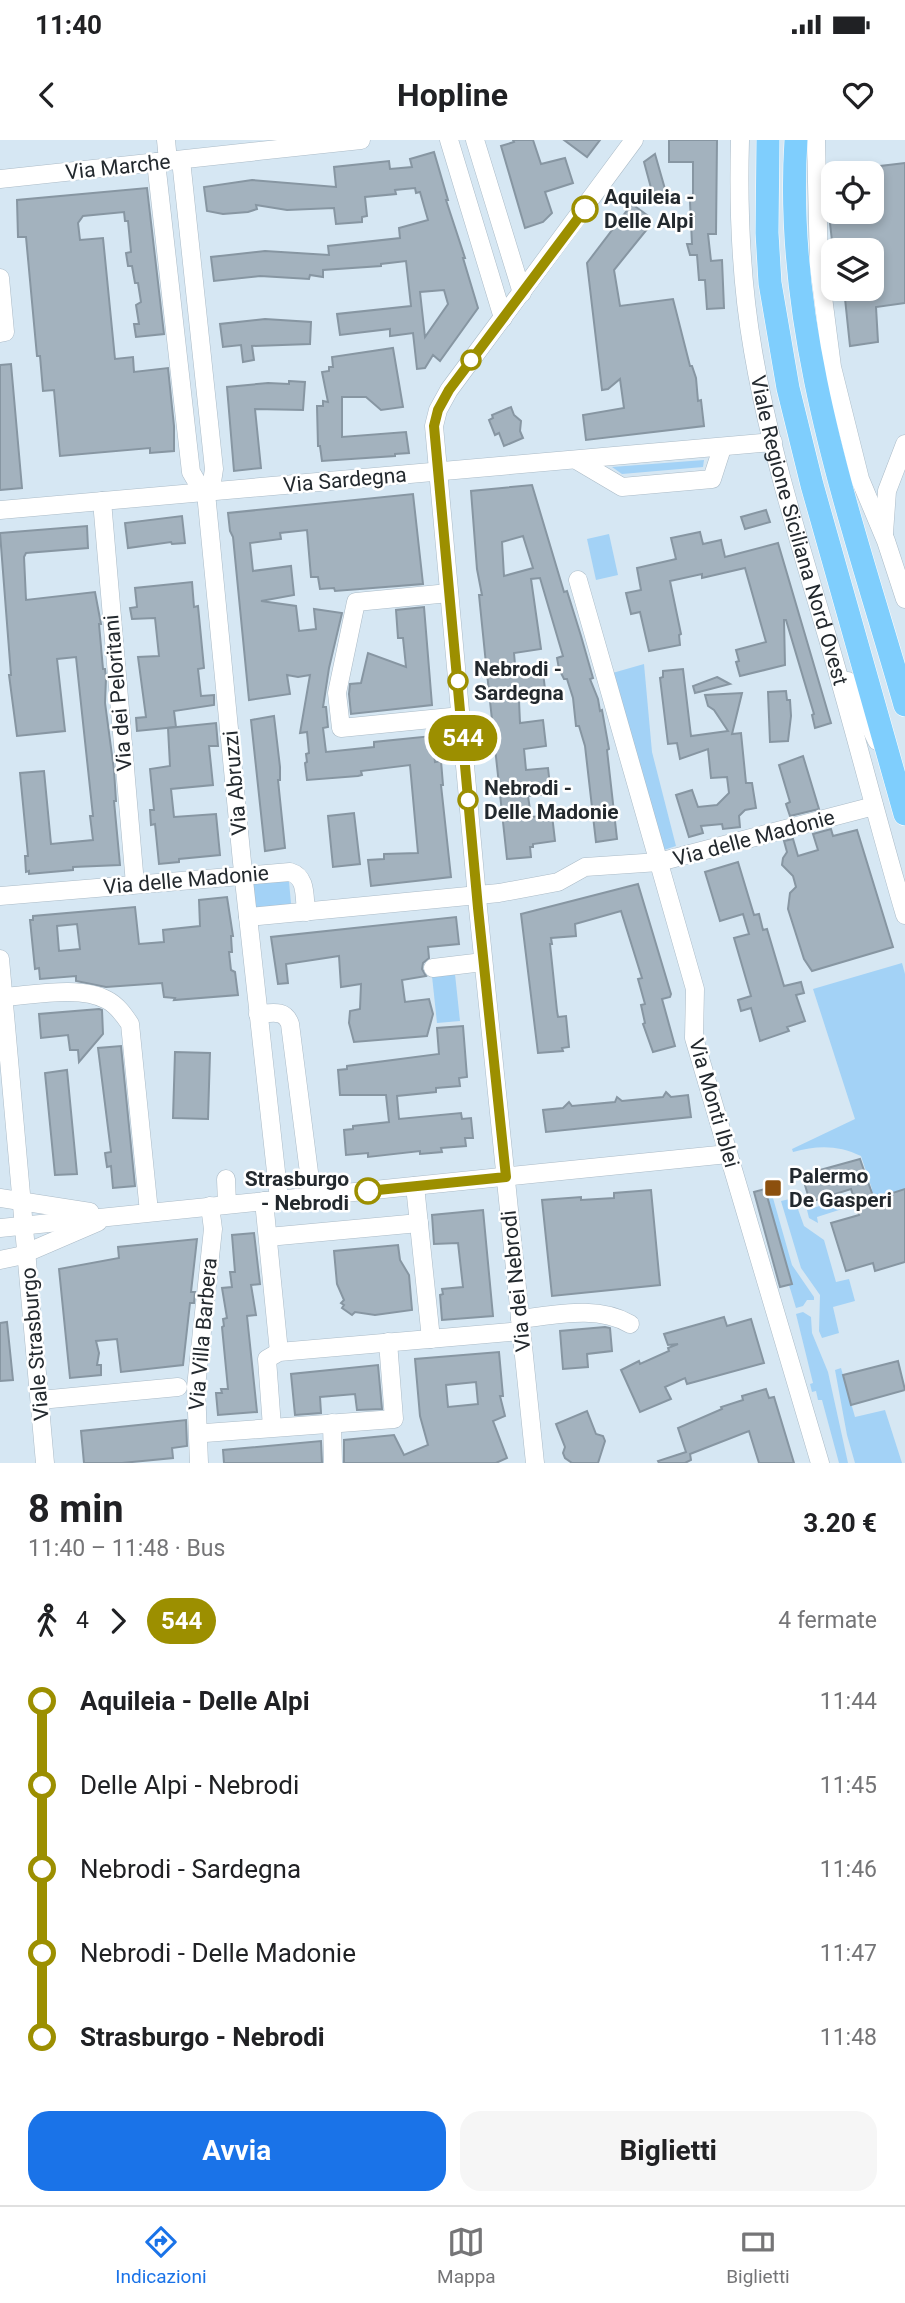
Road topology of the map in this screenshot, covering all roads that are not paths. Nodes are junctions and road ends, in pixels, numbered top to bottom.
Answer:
1 (166, 140) edge
2 (361, 140) edge
3 (449, 140) edge
4 (475, 140) edge
5 (634, 140) edge
6 (740, 140) edge
7 (768, 140) edge
8 (816, 140) edge
9 (796, 144) edge
10 (267, 145) edge
11 (169, 161) junction
12 (0, 180) edge
13 (0, 287) edge
14 (522, 293) junction
15 (198, 316) junction
16 (503, 318) junction
17 (173, 319) junction
18 (0, 333) edge
19 (773, 442) junction
20 (905, 444) edge
21 (722, 448) junction
22 (578, 461) junction
23 (438, 472) junction
24 (206, 493) junction
25 (102, 502) junction
26 (0, 510) edge
27 (884, 536) junction
28 (578, 580) dead end
29 (449, 593) junction
30 (905, 599) edge
31 (824, 626) junction
32 (904, 702) edge
33 (461, 716) junction
34 (896, 782) junction
35 (874, 806) junction
36 (905, 814) edge
37 (659, 862) junction
38 (243, 875) junction
39 (135, 884) junction
40 (0, 895) edge
41 (477, 896) junction
42 (306, 912) junction
43 (905, 915) edge
44 (248, 917) junction
45 (0, 959) edge
46 (484, 962) junction
47 (433, 968) dead end
48 (4, 997) junction
49 (258, 1014) junction
50 (727, 1154) junction
51 (506, 1177) junction
52 (226, 1179) dead end
53 (415, 1186) junction
54 (312, 1196) junction
55 (0, 1198) edge
56 (21, 1200) junction
57 (272, 1200) junction
58 (219, 1205) junction
59 (149, 1212) junction
60 (114, 1216) junction
61 (419, 1223) junction
62 (23, 1225) junction
63 (0, 1228) edge
64 (268, 1237) junction
65 (26, 1253) junction
66 (0, 1260) edge
67 (630, 1324) dead end
68 (521, 1325) junction
69 (431, 1339) junction
70 (388, 1342) junction
71 (279, 1352) junction
72 (177, 1387) dead end
73 (40, 1400) junction
74 (332, 1423) junction
75 (272, 1427) junction
76 (205, 1433) dead end
77 (45, 1463) edge
78 (199, 1463) edge
79 (333, 1463) edge
80 (534, 1463) edge
81 (820, 1463) edge

1 - 11 street
2 - 10 street, Via Marche
3 - 16 street
4 - 14 street
5 - 14 street, Via dei Nebrodi
6 - 19 street, Viale Regione Siciliana Nord Ovest
7 - 34 main road, Viale Regione Siciliana Nord Ovest
8 - 27 street
9 - 32 main road
10 - 11 street, Via Marche
11 - 12 street, Via Marche
11 - 15 street, Via Abruzzi
11 - 17 street, Via Abruzzi
13 - 18 street
14 - 16 street, Via dei Nebrodi
15 - 17 street
15 - 24 street, Via Abruzzi
16 - 23 street, Via dei Nebrodi
17 - 24 street, Via Abruzzi
19 - 21 street, Via Sardegna
19 - 31 street, Viale Regione Siciliana Nord Ovest
20 - 27 street
21 - 22 street, Via Sardegna
21 - 22 street
22 - 23 street, Via Sardegna
23 - 24 street, Via Sardegna
23 - 29 street, Via dei Nebrodi
24 - 25 street, Via Sardegna
24 - 38 street, Via Abruzzi
25 - 26 street, Via Sardegna
25 - 39 street, Via dei Peloritani
27 - 30 street
28 - 37 street, Via Monti Iblei
29 - 33 street, Via dei Nebrodi
29 - 33 street
31 - 34 street
31 - 35 street, Viale Regione Siciliana Nord Ovest
33 - 41 street, Via dei Nebrodi
34 - 36 main road, Viale Regione Siciliana Nord Ovest
35 - 37 street, Via delle Madonie
35 - 43 street, Viale Regione Siciliana Nord Ovest
37 - 41 street, Via delle Madonie
37 - 50 street, Via Monti Iblei
38 - 39 street, Via delle Madonie
38 - 42 street, Via delle Madonie
38 - 44 street, Via Abruzzi
39 - 40 street, Via delle Madonie
41 - 42 street, Via delle Madonie
41 - 46 street, Via dei Nebrodi
42 - 44 street
44 - 49 street, Via Abruzzi
45 - 48 street, Viale Strasburgo
46 - 47 street
46 - 51 street, Via dei Nebrodi
48 - 56 street, Viale Strasburgo
48 - 59 street
49 - 54 street
49 - 57 street, Via Abruzzi
50 - 51 street
50 - 81 street, Via Monti Iblei
51 - 53 street
51 - 68 street, Via dei Nebrodi
52 - 58 street, Via Villa Barbera
53 - 54 street
53 - 61 street
54 - 57 street
55 - 56 street
56 - 60 street
56 - 62 street, Viale Strasburgo
57 - 58 street
57 - 64 street, Via Abruzzi
58 - 59 street
58 - 78 street, Via Villa Barbera
59 - 60 street
60 - 62 street
60 - 65 street
61 - 64 street
61 - 69 street
62 - 63 street
62 - 65 street, Viale Strasburgo
64 - 71 street, Via Abruzzi
65 - 66 street
65 - 73 street, Viale Strasburgo
67 - 68 street
68 - 69 street
68 - 80 street, Via dei Nebrodi
69 - 70 street
70 - 71 street
70 - 74 street
71 - 75 street
72 - 73 street
73 - 77 street, Viale Strasburgo
74 - 75 street
74 - 79 street
75 - 76 street

